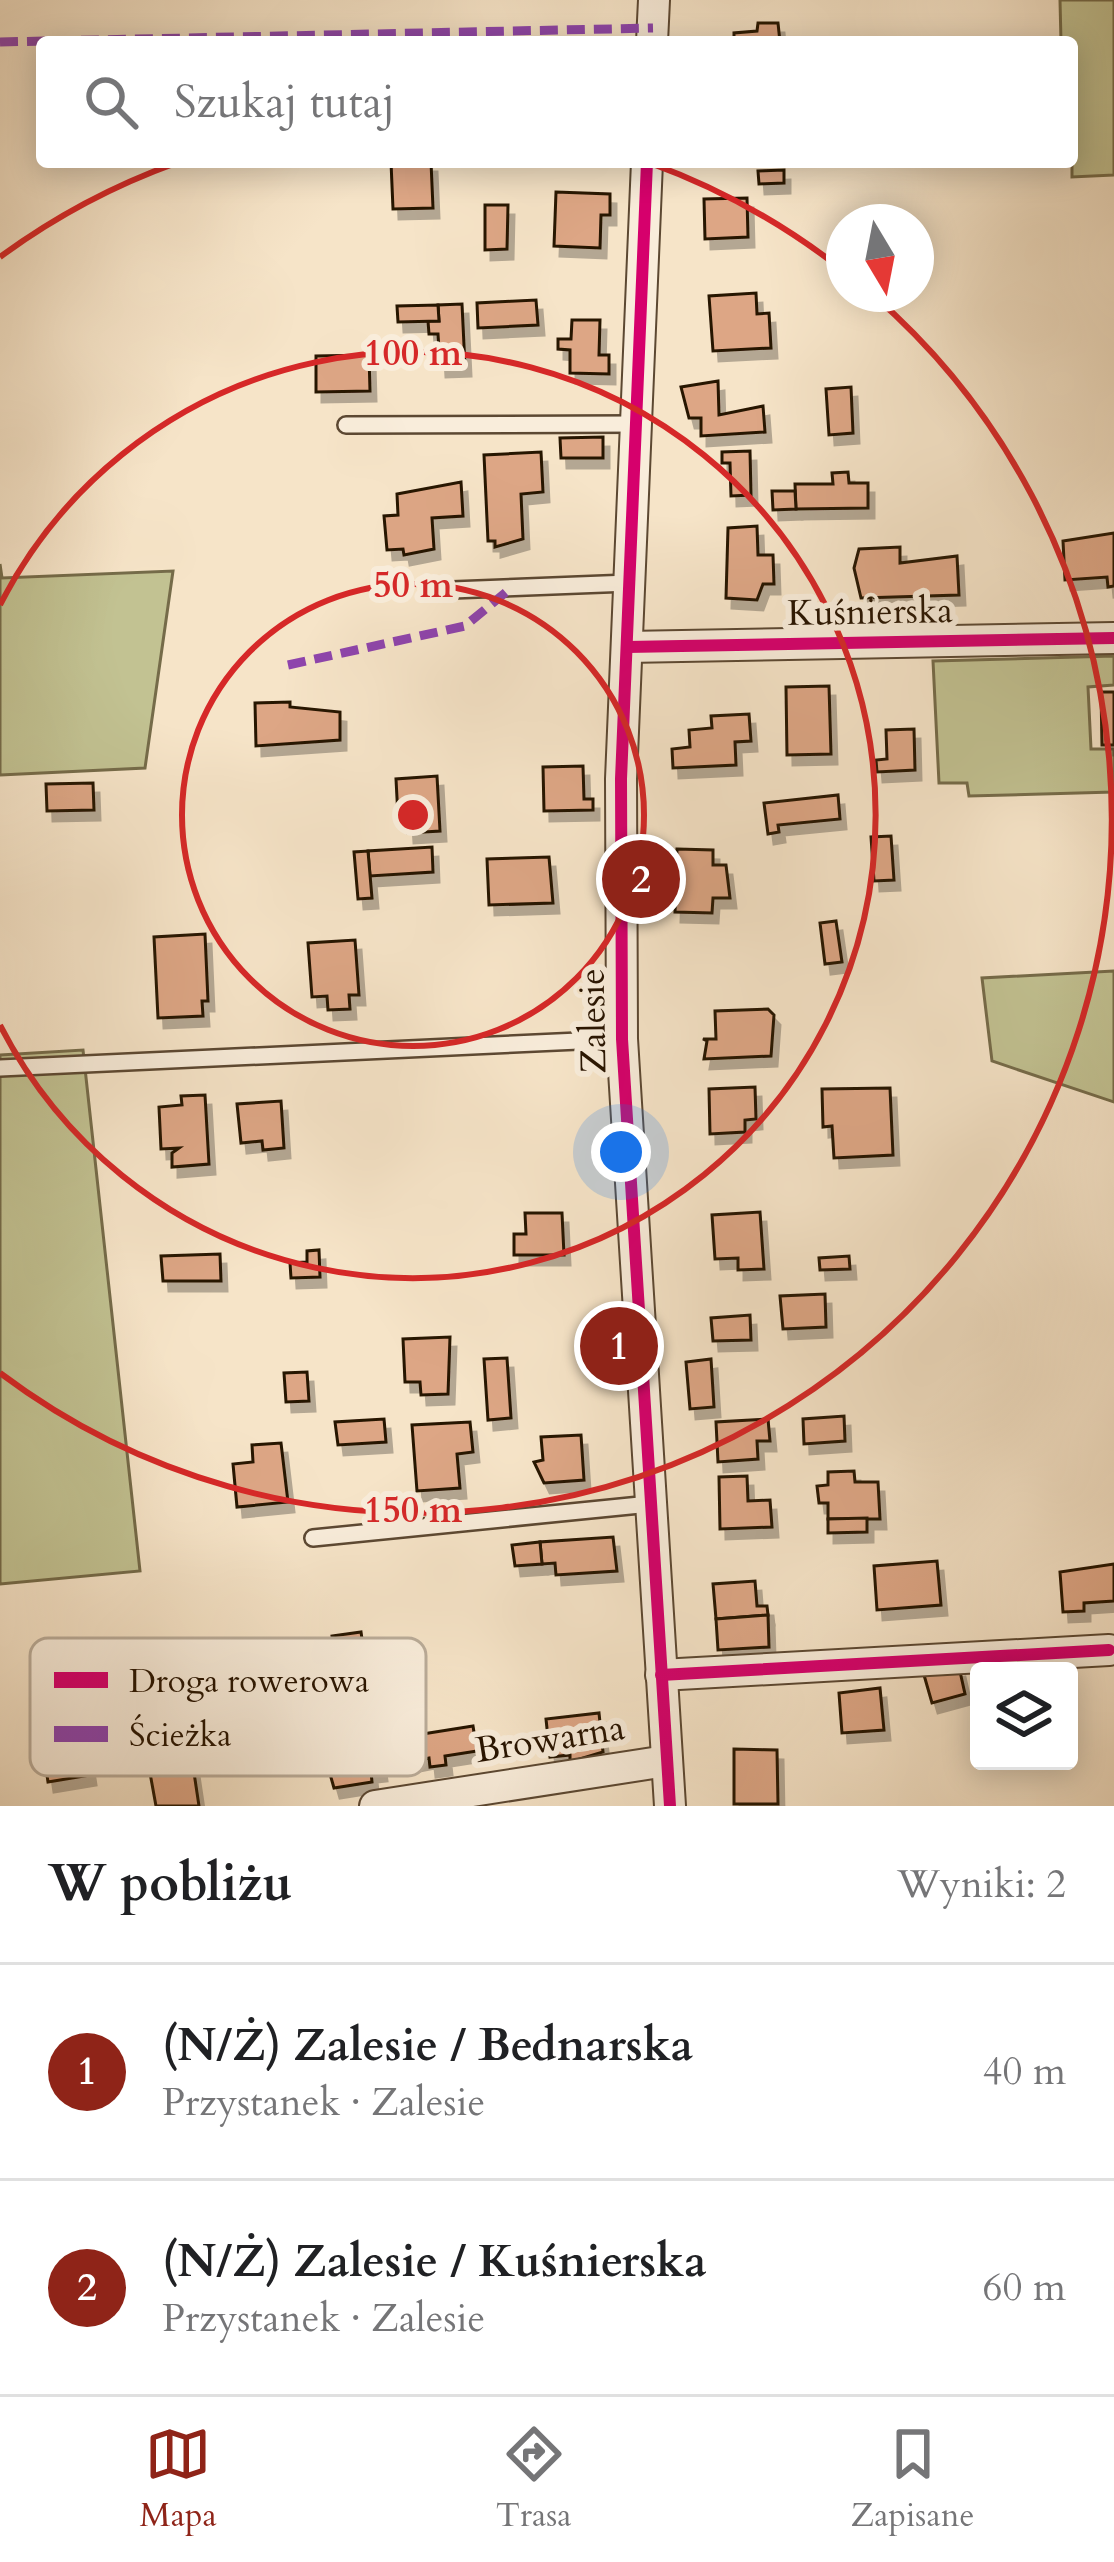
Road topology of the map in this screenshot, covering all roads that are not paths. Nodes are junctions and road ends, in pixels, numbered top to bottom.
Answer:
1 (654, 0) edge
2 (652, 36) edge
3 (647, 168) edge
4 (635, 424) junction
5 (346, 425) dead end
6 (629, 583) junction
7 (452, 590) dead end
8 (1114, 638) edge
9 (627, 647) junction
10 (622, 1039) junction
11 (0, 1069) edge
12 (650, 1504) junction
13 (313, 1538) dead end
14 (1109, 1650) dead end
15 (661, 1675) junction
16 (667, 1761) junction
17 (375, 1806) edge
18 (670, 1806) edge

1 - 2 street
3 - 4 street, Zalesie
4 - 5 lane
4 - 6 street, Zalesie
6 - 7 lane
6 - 9 street, Zalesie
8 - 9 street, Kuśnierska
9 - 10 street, Zalesie
10 - 11 lane
10 - 12 street, Zalesie
12 - 13 lane
12 - 15 street, Zalesie
14 - 15 street
15 - 16 street, Zalesie
16 - 17 street, Browarna
16 - 18 street, Zalesie

